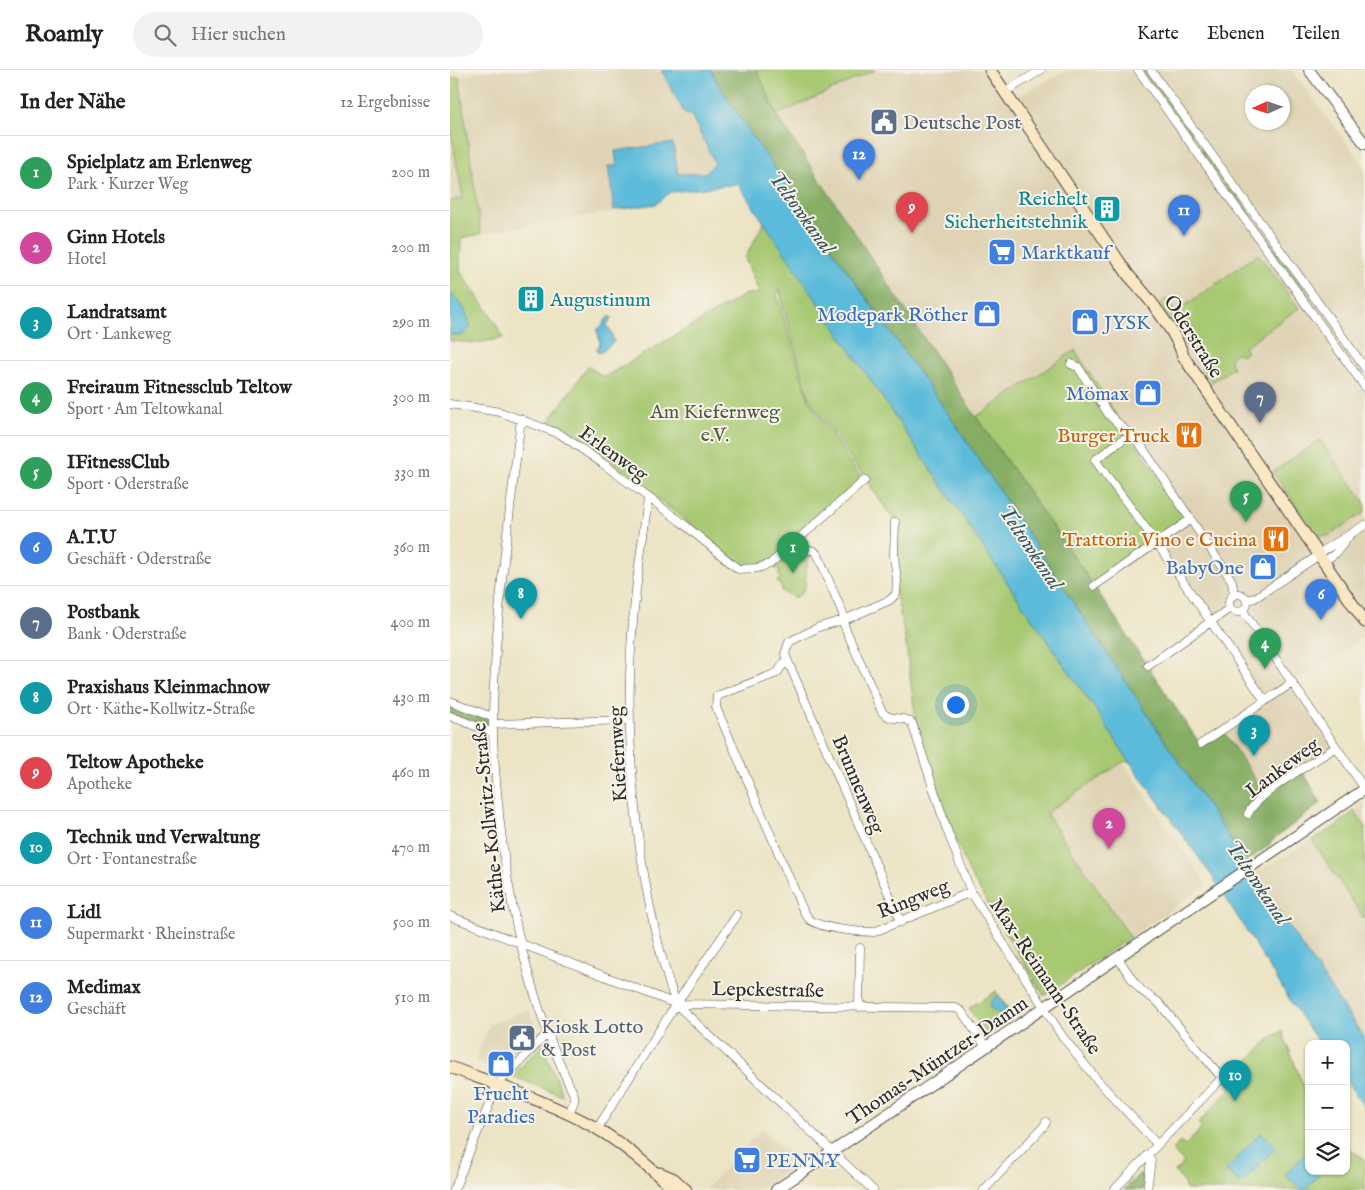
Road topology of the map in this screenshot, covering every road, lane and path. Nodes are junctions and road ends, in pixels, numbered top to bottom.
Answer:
1 (990, 70) edge
2 (1041, 70) edge
3 (1138, 70) edge
4 (1151, 70) edge
5 (1309, 70) edge
6 (1004, 92) junction
7 (1200, 139) junction
8 (1365, 144) edge
9 (1192, 145) junction
10 (1259, 220) junction
11 (1250, 227) junction
12 (1319, 305) junction
13 (1311, 311) junction
14 (1071, 364) dead end
15 (1365, 368) edge
16 (1365, 387) edge
17 (450, 404) edge
18 (521, 419) junction
19 (1129, 435) junction
20 (865, 480) dead end
21 (648, 499) junction
22 (1191, 520) junction
23 (895, 522) dead end
24 (1365, 525) edge
25 (1156, 542) junction
26 (792, 545) junction
27 (1320, 557) junction
28 (1094, 586) dead end
29 (1234, 595) junction
30 (1246, 600) junction
31 (1230, 608) junction
32 (1243, 610) junction
33 (844, 620) junction
34 (1211, 621) junction
35 (1365, 622) edge
36 (787, 659) junction
37 (1148, 666) dead end
38 (1292, 682) junction
39 (450, 700) edge
40 (1265, 701) junction
41 (450, 716) edge
42 (629, 720) junction
43 (493, 721) junction
44 (493, 733) junction
45 (1200, 744) dead end
46 (1336, 747) junction
47 (1365, 789) edge
48 (1248, 814) dead end
49 (971, 892) junction
50 (736, 915) dead end
51 (450, 916) edge
52 (901, 922) junction
53 (520, 944) junction
54 (860, 948) dead end
55 (1118, 958) junction
56 (676, 1004) junction
57 (859, 1007) junction
58 (1044, 1008) junction
59 (547, 1034) junction
60 (986, 1047) junction
61 (450, 1067) edge
62 (497, 1085) junction
63 (568, 1114) junction
64 (1046, 1122) dead end
65 (597, 1129) junction
66 (1157, 1144) junction
67 (832, 1152) junction
68 (1148, 1155) junction
69 (652, 1169) junction
70 (454, 1190) edge
71 (674, 1190) edge
72 (686, 1190) edge
73 (776, 1190) edge
74 (873, 1190) edge
75 (984, 1190) edge
76 (1114, 1190) edge
77 (1147, 1190) edge

1 - 6 main road, Oderstraße
2 - 6 street
3 - 9 street
4 - 7 street
5 - 8 street
6 - 27 main road, Oderstraße
7 - 9 street
7 - 10 street
9 - 11 street
10 - 11 street
10 - 12 street
11 - 13 street
12 - 13 street
12 - 15 street
13 - 16 street
14 - 19 street
17 - 18 street, Erlenweg
18 - 21 street, Erlenweg
18 - 43 street, Käthe-Kollwitz-Straße
19 - 22 street
19 - 25 street
20 - 26 street
21 - 26 street, Erlenweg
21 - 42 street, Kiefernweg
22 - 25 street
22 - 29 street
23 - 33 street
24 - 27 street
25 - 28 street
25 - 34 street
26 - 33 street
27 - 30 street
27 - 35 main road, Oderstraße
29 - 30 street
29 - 31 street
30 - 32 street
31 - 32 street
31 - 34 street
32 - 38 street
33 - 36 street, Ringweg
33 - 49 street, Ringweg
34 - 37 street
34 - 40 street
36 - 52 street, Brunnenweg
36 - 52 street, Ringweg
38 - 40 street
38 - 46 street
39 - 43 street
40 - 45 street
41 - 44 street
42 - 43 street
42 - 56 street, Kiefernweg
43 - 44 street, Käthe-Kollwitz-Straße
44 - 53 street, Käthe-Kollwitz-Straße
46 - 47 street
46 - 48 street, Lankeweg
47 - 55 street, Thomas-Müntzer-Damm
49 - 52 street, Ringweg
49 - 58 street, Max-Reimann-Straße
50 - 56 street
51 - 53 street
53 - 56 street
53 - 59 street, Käthe-Kollwitz-Straße
54 - 57 street
55 - 58 street, Thomas-Müntzer-Damm
55 - 66 street
56 - 57 street, Lepckestraße
56 - 65 street
56 - 67 street
57 - 60 street, Lepckestraße
58 - 60 street, Thomas-Müntzer-Damm
58 - 66 street, Max-Reimann-Straße
59 - 62 street
59 - 63 street, Käthe-Kollwitz-Straße
60 - 67 street, Thomas-Müntzer-Damm
61 - 62 main road
62 - 63 main road
62 - 70 street
63 - 65 main road
64 - 75 street
65 - 69 main road
66 - 68 street
67 - 73 street, Thomas-Müntzer-Damm
67 - 74 street
68 - 76 street
68 - 77 street
69 - 71 main road
69 - 72 main road

